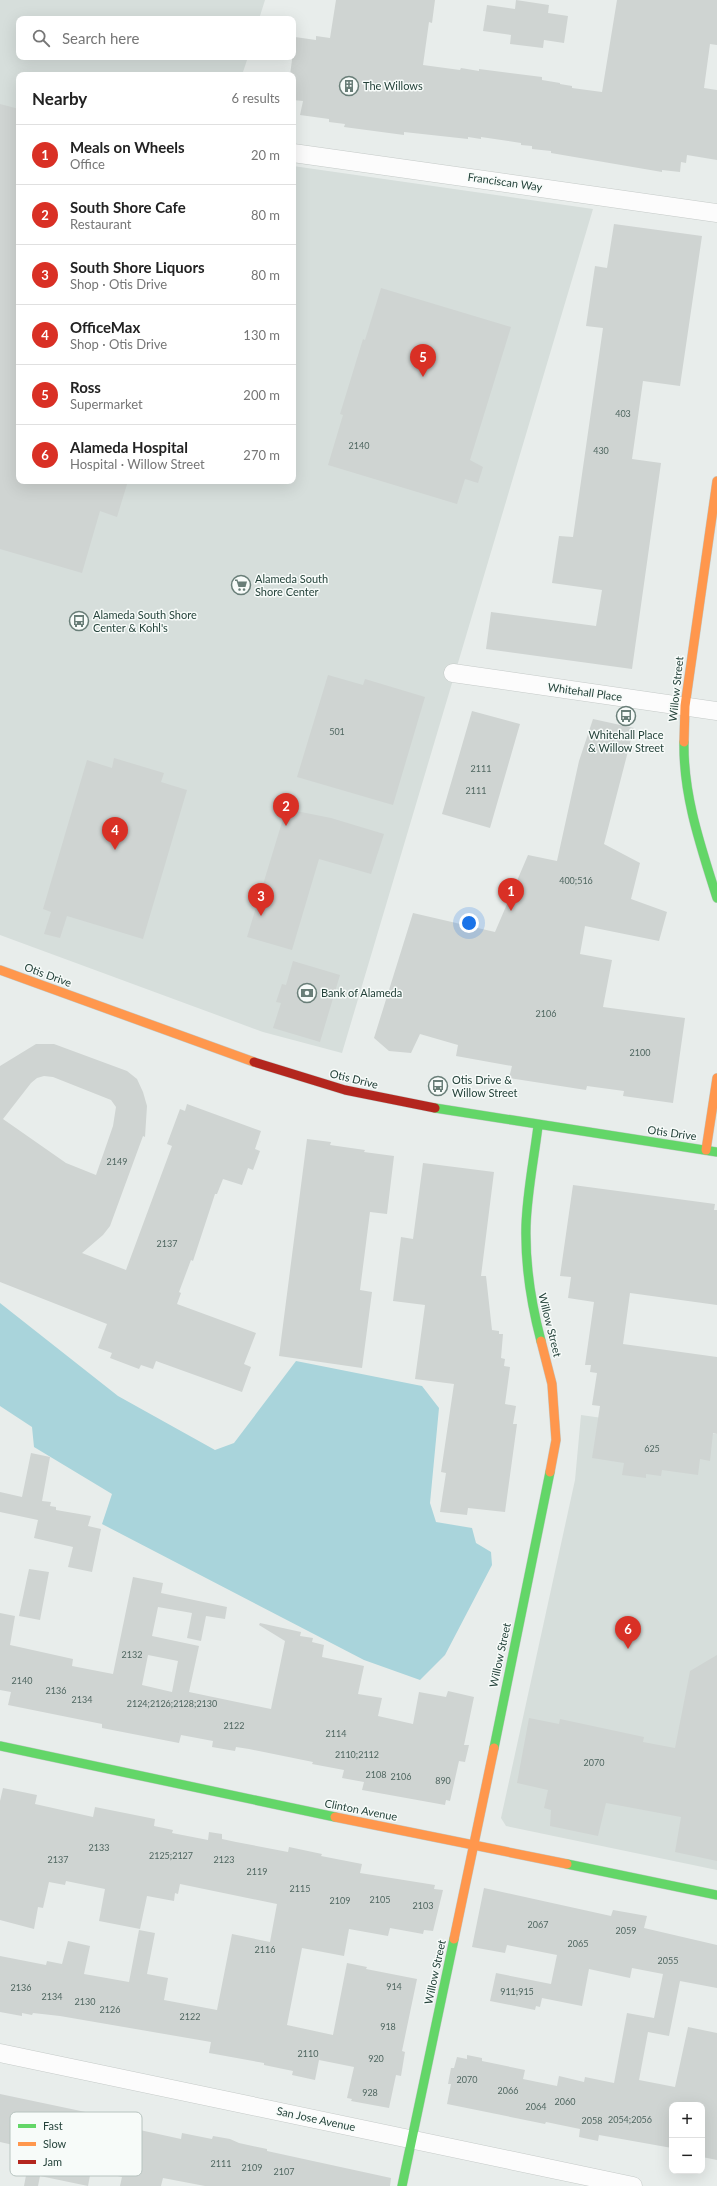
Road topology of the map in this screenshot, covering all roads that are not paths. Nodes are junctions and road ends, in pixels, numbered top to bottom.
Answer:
1 (296, 153) edge
2 (717, 213) edge
3 (717, 481) edge
4 (453, 673) dead end
5 (684, 706) junction
6 (717, 711) edge
7 (717, 898) edge
8 (0, 970) edge
9 (717, 1078) edge
10 (538, 1126) junction
11 (706, 1150) junction
12 (717, 1152) edge
13 (0, 1746) edge
14 (474, 1845) junction
15 (717, 1895) edge
16 (0, 2053) edge
17 (412, 2140) junction
18 (402, 2186) edge
19 (633, 2186) edge

1 - 2 street, Franciscan Way
3 - 5 street, Willow Street
4 - 5 street, Whitehall Place
5 - 6 street, Whitehall Place
5 - 7 street, Willow Street
8 - 10 street, Otis Drive
9 - 11 street
10 - 11 street, Otis Drive
10 - 14 street, Willow Street
11 - 12 street, Otis Drive
13 - 14 street, Clinton Avenue
14 - 15 street, Clinton Avenue
14 - 17 street, Willow Street
16 - 17 street, San Jose Avenue
17 - 18 street, Willow Street
17 - 19 street, San Jose Avenue

